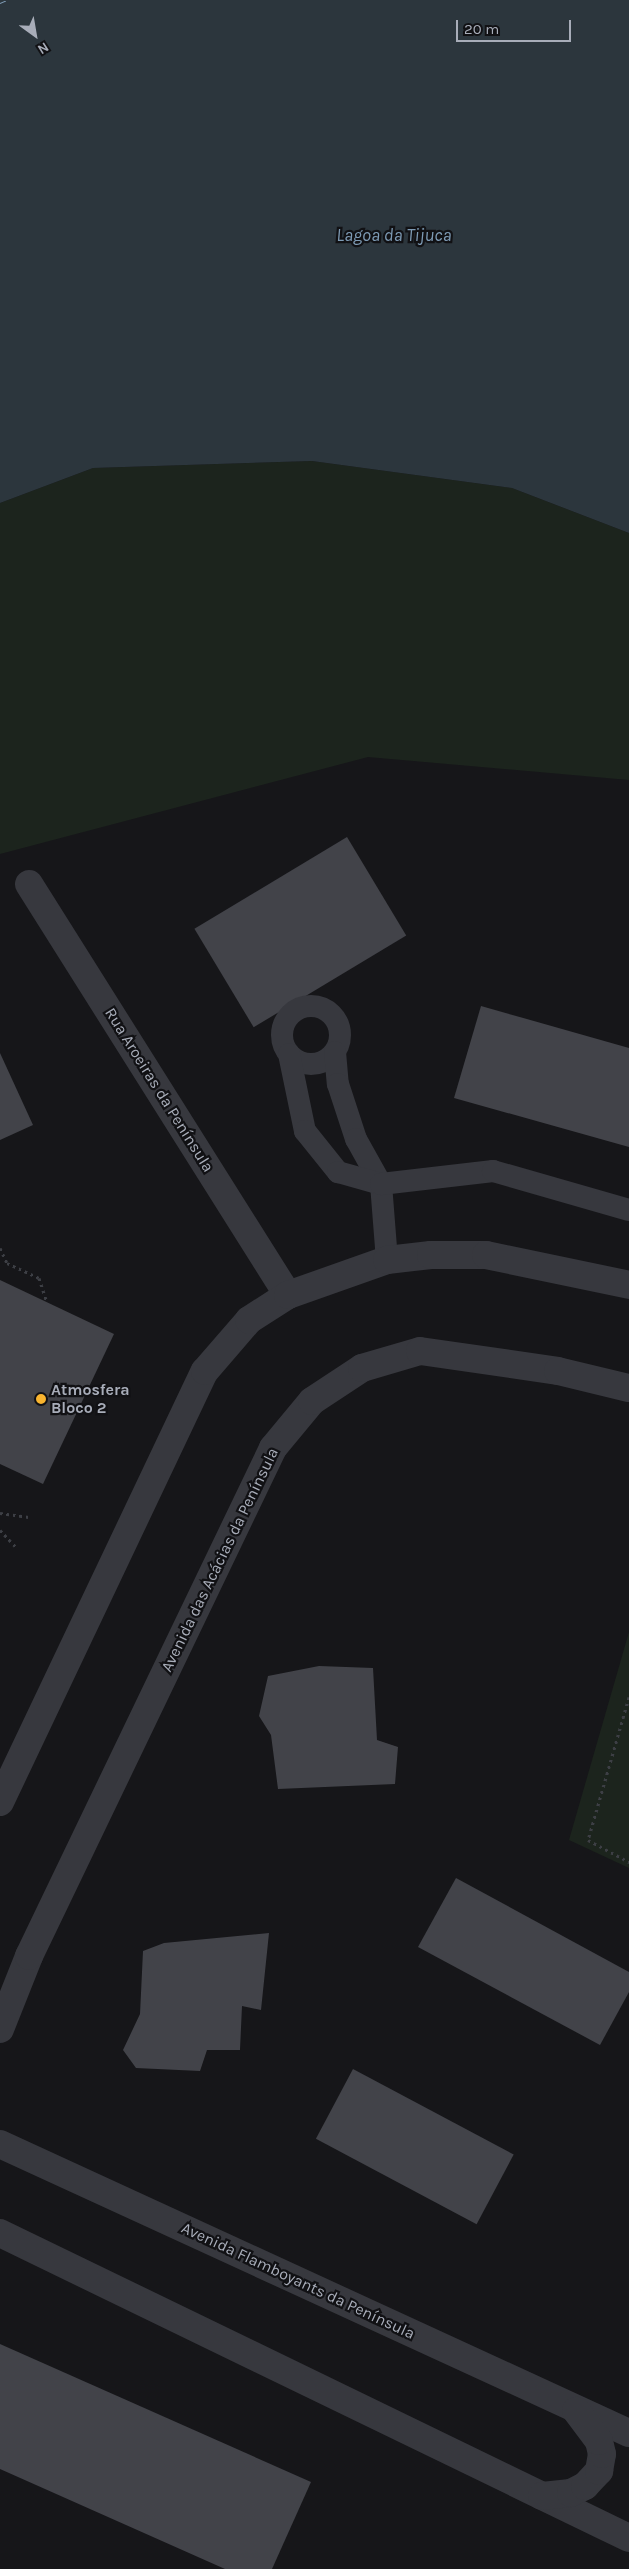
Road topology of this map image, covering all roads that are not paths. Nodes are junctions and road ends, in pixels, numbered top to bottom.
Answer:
1 (29, 884) dead end
2 (335, 1052) junction
3 (289, 1054) junction
4 (381, 1184) junction
5 (629, 1210) edge
6 (387, 1260) junction
7 (629, 1286) edge
8 (288, 1295) junction
9 (629, 1388) edge
10 (0, 1802) edge
11 (0, 2029) edge
12 (8, 2151) edge
13 (0, 2233) edge
14 (573, 2408) junction
15 (629, 2433) edge
16 (542, 2496) junction
17 (629, 2538) edge

1 - 8 street, Rua Aroeiras da Península
2 - 3 lane
2 - 3 lane
2 - 4 lane
3 - 4 lane
4 - 5 lane
4 - 6 lane
6 - 7 street
6 - 8 street
8 - 10 street
9 - 11 street, Avenida das Acácias da Península
12 - 14 street, Avenida Flamboyants da Península
13 - 16 street
14 - 15 street, Avenida Flamboyants da Península
14 - 16 street, Avenida Flamboyants da Península
16 - 17 street

